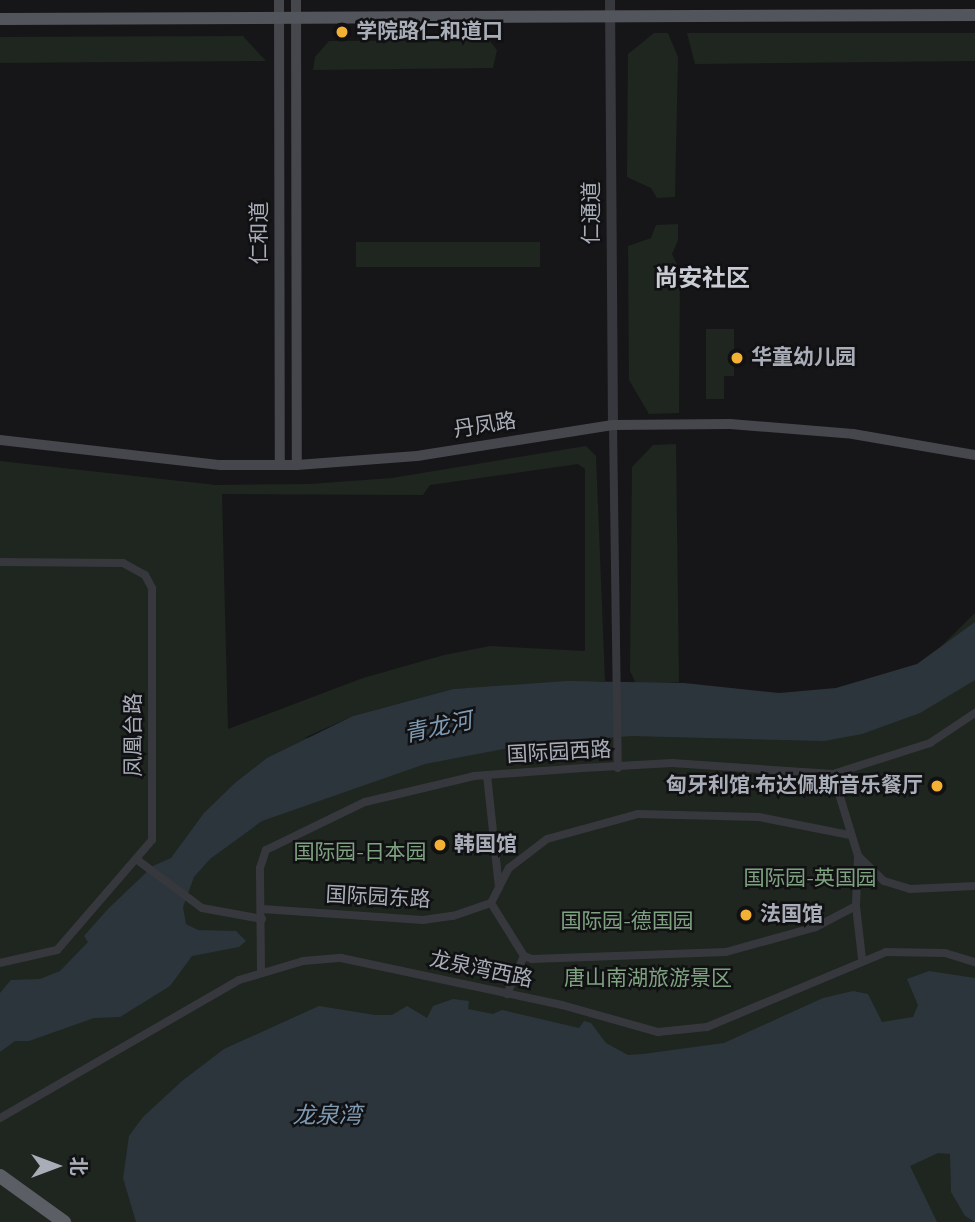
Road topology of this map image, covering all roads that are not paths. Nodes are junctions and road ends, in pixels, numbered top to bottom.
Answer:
1 (279, 0) edge
2 (296, 0) edge
3 (610, 0) edge
4 (610, 15) junction
5 (975, 15) edge
6 (278, 18) junction
7 (0, 19) edge
8 (296, 20) junction
9 (613, 425) junction
10 (0, 440) edge
11 (975, 455) edge
12 (280, 465) junction
13 (297, 465) junction
14 (0, 562) edge
15 (975, 713) edge
16 (618, 768) junction
17 (833, 774) junction
18 (487, 775) junction
19 (850, 835) junction
20 (858, 856) junction
21 (136, 859) junction
22 (975, 886) edge
23 (499, 888) junction
24 (491, 903) junction
25 (856, 906) junction
26 (262, 909) junction
27 (262, 919) junction
28 (524, 956) junction
29 (862, 959) junction
30 (975, 962) edge
31 (0, 963) edge
32 (261, 970) junction
33 (507, 994) junction
34 (0, 1118) edge
35 (0, 1176) edge
36 (64, 1222) edge

1 - 6 main road, 仁和道
2 - 8 main road, 仁和道
3 - 4 street, 仁通道
4 - 5 main road
4 - 8 main road
4 - 9 street, 仁通道
6 - 7 main road
6 - 8 main road
6 - 12 main road, 仁和道
8 - 13 main road, 仁和道
9 - 11 main road, 丹凤路
9 - 13 main road, 丹凤路
9 - 16 street
10 - 12 main road, 丹凤路
12 - 13 main road, 丹凤路
14 - 21 street, 凤凰台路
15 - 17 street, 国际园西路
16 - 17 street, 国际园西路
16 - 18 street, 国际园西路
17 - 19 street
18 - 23 street
18 - 26 street, 国际园西路
19 - 20 street
19 - 23 street
20 - 22 street
20 - 25 street
21 - 27 street
21 - 31 street, 凤凰台路
23 - 24 street
24 - 26 street, 国际园东路
24 - 28 street
25 - 28 street
25 - 29 street
26 - 27 street, 国际园西路
27 - 32 street, 国际园西路
28 - 33 street
29 - 30 street, 龙泉湾西路
29 - 33 street, 龙泉湾西路
32 - 33 street, 龙泉湾西路
32 - 34 street, 龙泉湾西路
35 - 36 highway

